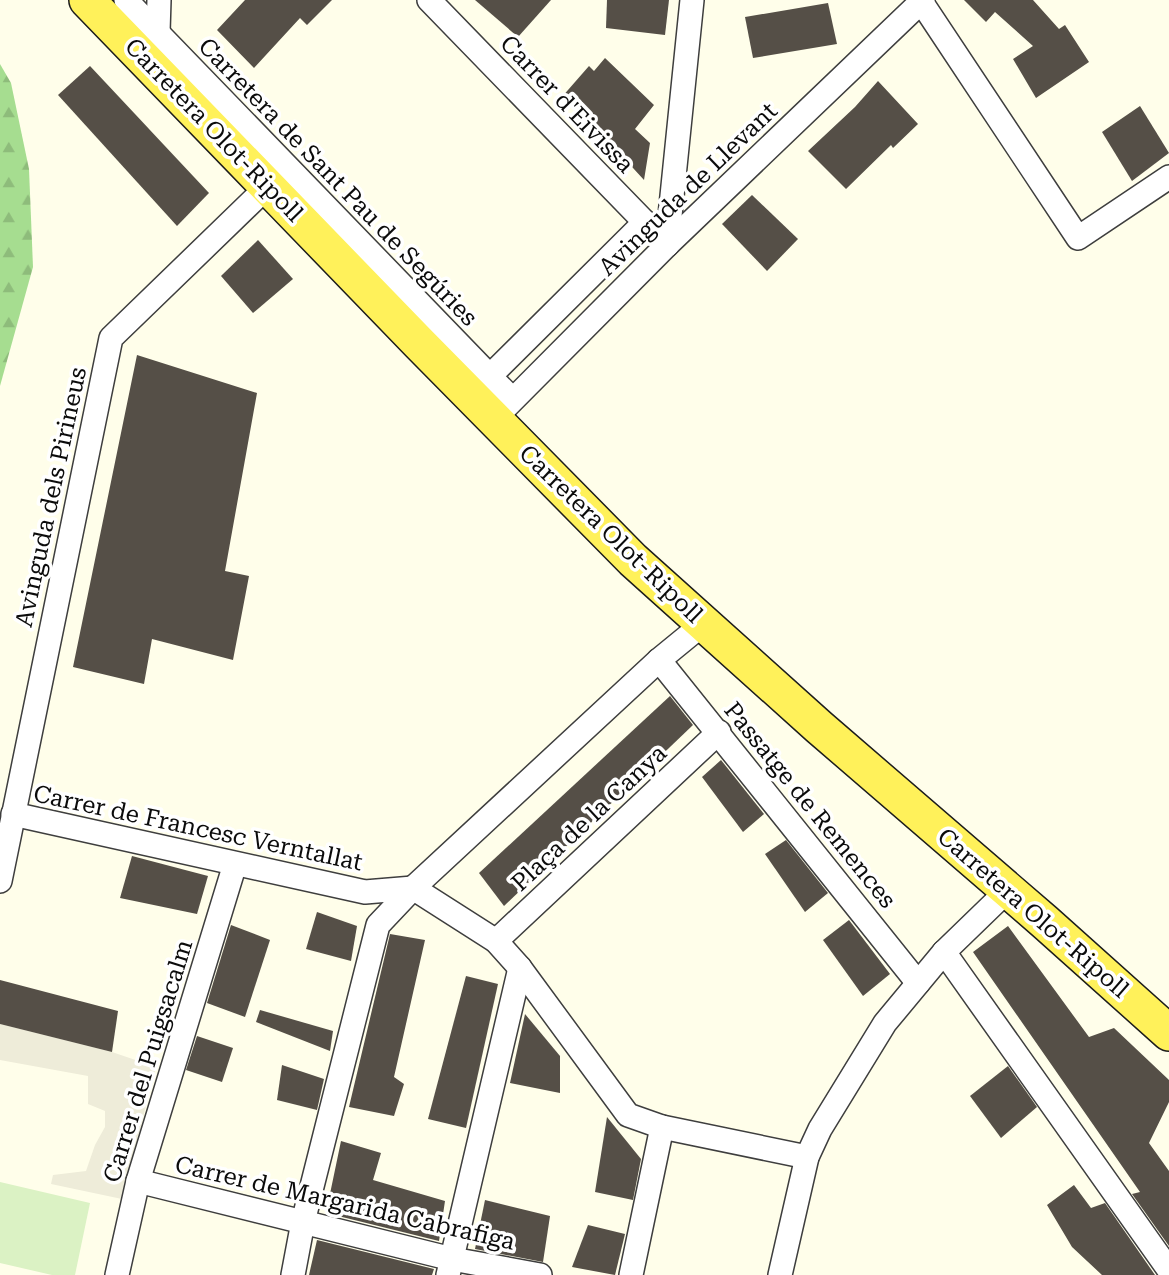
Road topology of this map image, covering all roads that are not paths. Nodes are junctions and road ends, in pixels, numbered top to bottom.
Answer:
1 (87, 0) edge
2 (126, 0) edge
3 (159, 0) edge
4 (429, 0) edge
5 (692, 0) edge
6 (922, 0) edge
7 (158, 32) junction
8 (1169, 177) edge
9 (268, 187) junction
10 (645, 222) junction
11 (667, 245) junction
12 (489, 377) junction
13 (503, 409) junction
14 (703, 624) junction
15 (659, 660) junction
16 (719, 732) junction
17 (13, 814) junction
18 (235, 864) junction
19 (0, 881) edge
20 (413, 888) junction
21 (1007, 891) junction
22 (496, 941) junction
23 (944, 952) junction
24 (520, 968) junction
25 (918, 983) junction
26 (1169, 1033) edge
27 (662, 1127) junction
28 (807, 1157) junction
29 (138, 1181) junction
30 (303, 1222) junction
31 (450, 1267) edge
32 (1169, 1270) edge
33 (117, 1275) edge
34 (293, 1275) edge
35 (540, 1275) edge
36 (631, 1275) edge
37 (780, 1275) edge

1 - 9 main road, Carretera Olot-Ripoll
2 - 7 street, Carretera de Sant Pau de Segúries
3 - 7 street
4 - 10 street, Carrer d'Eivissa
5 - 11 street
6 - 8 street
6 - 11 street, Avinguda de Llevant
7 - 12 street, Carretera de Sant Pau de Segúries
9 - 13 main road, Carretera Olot-Ripoll
9 - 17 street, Avinguda dels Pirineus
10 - 11 street, Carrer d'Eivissa
10 - 12 street, Avinguda de Llevant
11 - 13 street, Avinguda de Llevant
12 - 13 street, Carretera de Sant Pau de Segúries
13 - 14 main road, Carretera Olot-Ripoll
14 - 15 street
14 - 21 main road, Carretera Olot-Ripoll
15 - 16 street, Passatge de Remences
15 - 20 street
16 - 22 street, Plaça de la Canya
16 - 25 street, Passatge de Remences
17 - 18 street, Carrer de Francesc Verntallat
17 - 19 street, Avinguda dels Pirineus
18 - 20 street, Carrer de Francesc Verntallat
18 - 29 street, Carrer del Puigsacalm
20 - 22 street
20 - 30 street
21 - 23 street
21 - 26 main road, Carretera Olot-Ripoll
22 - 24 street
23 - 25 street
23 - 32 street
24 - 27 street
24 - 31 street
25 - 28 street
27 - 28 street
27 - 36 street
28 - 37 street
29 - 30 street, Carrer de Margarida Cabrafiga
29 - 33 street, Carrer del Puigsacalm
30 - 31 street, Carrer de Margarida Cabrafiga
30 - 34 street
31 - 35 street, Carrer de Margarida Cabrafiga

